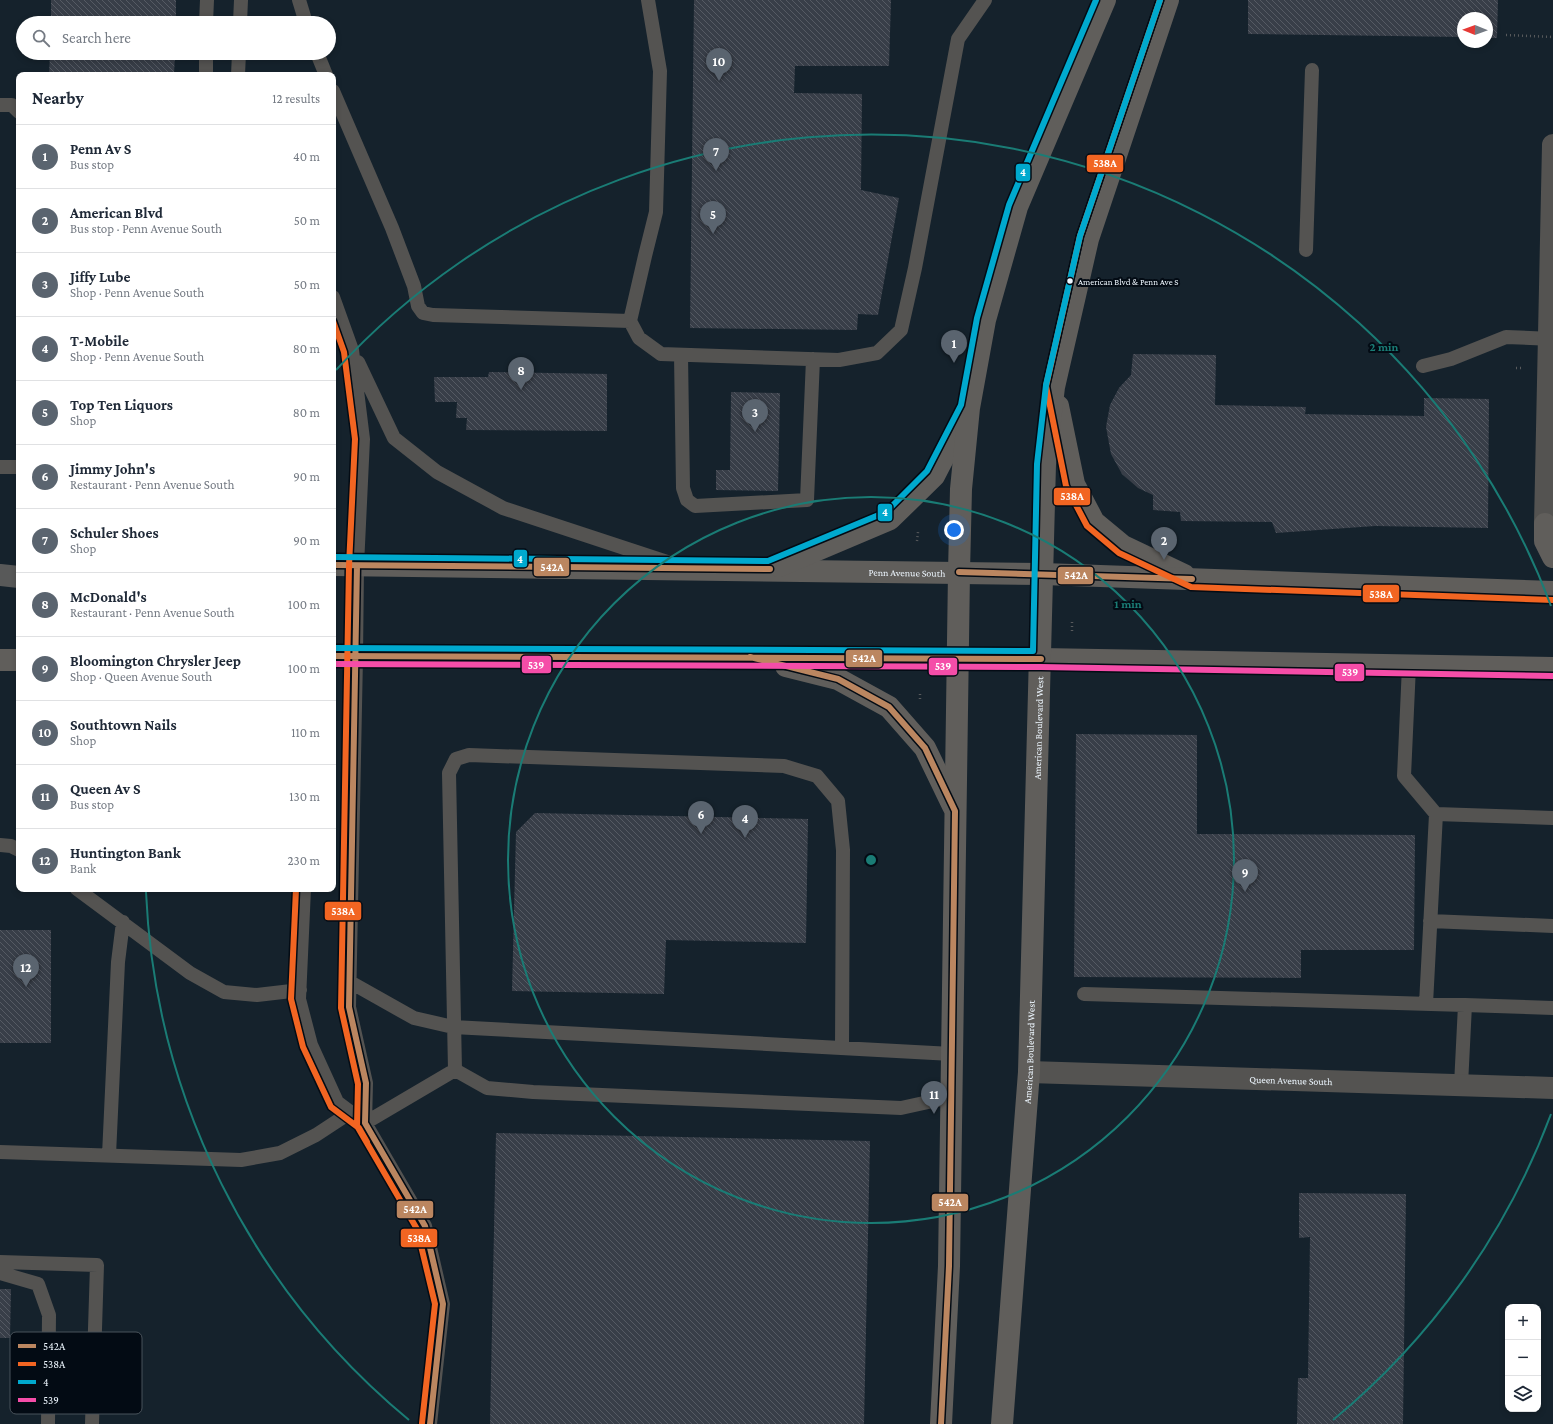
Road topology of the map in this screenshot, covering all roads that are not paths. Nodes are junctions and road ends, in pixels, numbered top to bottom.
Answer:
1 (207, 0) edge
2 (240, 0) edge
3 (298, 0) edge
4 (648, 0) edge
5 (985, 0) edge
6 (1105, 0) edge
7 (1168, 0) edge
8 (206, 16) edge
9 (240, 16) edge
10 (304, 16) edge
11 (206, 60) edge
12 (239, 60) edge
13 (320, 60) edge
14 (1312, 70) dead end
15 (206, 72) edge
16 (238, 72) edge
17 (325, 72) edge
18 (336, 97) edge
19 (0, 105) edge
20 (16, 109) edge
21 (1553, 145) edge
22 (1306, 250) dead end
23 (336, 305) edge
24 (630, 321) junction
25 (1551, 339) edge
26 (352, 350) junction
27 (681, 355) junction
28 (813, 359) junction
29 (1423, 366) dead end
30 (1054, 387) junction
31 (969, 408) junction
32 (0, 467) edge
33 (16, 467) edge
34 (1545, 524) joint
35 (1553, 557) edge
36 (336, 565) edge
37 (356, 566) junction
38 (686, 568) junction
39 (770, 569) junction
40 (959, 572) junction
41 (1043, 574) junction
42 (0, 575) edge
43 (16, 578) edge
44 (1192, 578) junction
45 (16, 579) edge
46 (0, 582) edge
47 (1553, 592) edge
48 (336, 656) edge
49 (356, 657) junction
50 (750, 657) junction
51 (957, 658) junction
52 (1041, 659) junction
53 (0, 660) edge
54 (16, 660) edge
55 (1409, 666) junction
56 (1553, 668) edge
57 (955, 811) junction
58 (1436, 814) junction
59 (1553, 818) edge
60 (0, 845) edge
61 (16, 848) edge
62 (81, 892) edge
63 (304, 892) edge
64 (1430, 921) junction
65 (123, 922) junction
66 (1553, 926) edge
67 (350, 982) junction
68 (300, 990) junction
69 (1084, 994) dead end
70 (1426, 1004) junction
71 (1465, 1005) junction
72 (1553, 1008) edge
73 (453, 1027) junction
74 (842, 1047) junction
75 (952, 1054) junction
76 (455, 1070) junction
77 (1029, 1072) junction
78 (1461, 1085) junction
79 (1553, 1088) edge
80 (951, 1097) junction
81 (351, 1112) junction
82 (365, 1123) junction
83 (0, 1152) edge
84 (109, 1155) junction
85 (0, 1262) edge
86 (0, 1273) edge
87 (49, 1332) edge
88 (95, 1332) edge
89 (48, 1414) edge
90 (92, 1414) edge
91 (48, 1424) edge
92 (92, 1424) edge
93 (430, 1424) edge
94 (941, 1424) edge
95 (1002, 1424) edge

1 - 8 lane
2 - 9 lane
3 - 10 lane
4 - 24 lane
5 - 28 lane
6 - 31 main road
7 - 30 main road, American Boulevard West
11 - 15 lane
12 - 16 lane
13 - 17 lane
14 - 22 lane
18 - 24 lane
19 - 20 lane
21 - 25 street
23 - 26 lane
24 - 27 lane
25 - 29 lane
25 - 34 street
26 - 37 lane
26 - 38 lane
27 - 28 lane
27 - 28 lane
30 - 41 main road, American Boulevard West
30 - 44 main road
31 - 39 main road
31 - 40 main road
32 - 33 lane
34 - 35 main road
36 - 37 main road, Penn Avenue South
37 - 38 main road, Penn Avenue South
37 - 49 lane
38 - 39 main road, Penn Avenue South
39 - 40 main road, Penn Avenue South
40 - 41 main road, Penn Avenue South
40 - 51 main road
41 - 44 main road, Penn Avenue South
41 - 52 main road, American Boulevard West
42 - 43 highway
44 - 47 main road, Penn Avenue South
45 - 46 main road
48 - 49 main road
49 - 50 main road
49 - 67 lane
50 - 51 main road
50 - 57 main road
51 - 52 main road
51 - 57 main road
52 - 55 main road
52 - 77 main road, American Boulevard West
53 - 54 main road
55 - 56 main road
55 - 58 lane
57 - 75 main road
58 - 59 lane
58 - 64 lane
60 - 61 lane
62 - 65 lane
63 - 68 lane
64 - 66 lane
64 - 70 lane
65 - 68 lane
65 - 84 lane
67 - 73 lane
67 - 82 lane
68 - 81 lane
69 - 70 lane
70 - 71 lane
71 - 72 lane
71 - 78 lane
73 - 74 lane
73 - 74 lane
73 - 76 lane
74 - 75 lane
75 - 80 main road
76 - 80 lane
76 - 82 lane
77 - 78 street, Queen Avenue South
77 - 95 main road, American Boulevard West
78 - 79 street, Queen Avenue South
80 - 94 main road
81 - 82 lane
81 - 84 lane
82 - 93 lane
83 - 84 lane
85 - 88 lane
86 - 87 lane
89 - 91 lane
90 - 92 lane

